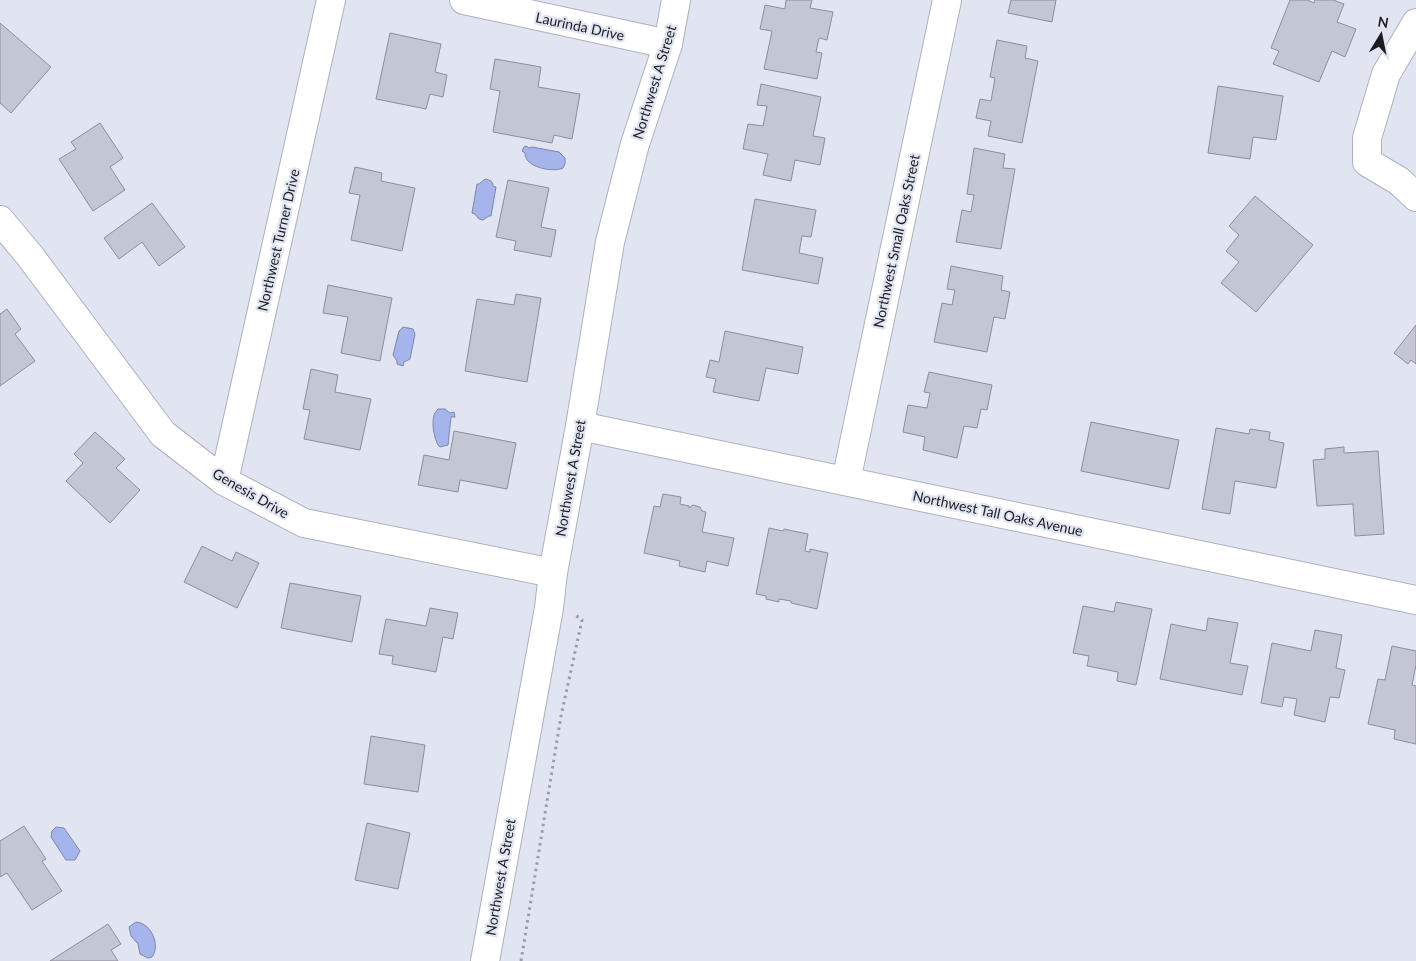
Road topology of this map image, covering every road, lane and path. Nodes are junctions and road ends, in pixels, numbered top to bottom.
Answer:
1 (332, 0) edge
2 (464, 0) edge
3 (676, 0) edge
4 (947, 0) edge
5 (1416, 23) edge
6 (668, 44) junction
7 (1416, 197) edge
8 (0, 220) edge
9 (580, 426) junction
10 (224, 481) junction
11 (846, 481) junction
12 (554, 572) junction
13 (1416, 600) edge
14 (572, 612) dead end
15 (485, 961) edge
16 (521, 961) edge

1 - 10 street, Northwest Turner Drive
2 - 6 street, Laurinda Drive
3 - 6 street, Northwest A Street
4 - 11 street, Northwest Small Oaks Street
5 - 7 street
6 - 9 street, Northwest A Street
8 - 10 street, Genesis Drive
9 - 11 street, Northwest Tall Oaks Avenue
9 - 12 street, Northwest A Street
10 - 12 street, Genesis Drive
11 - 13 street, Northwest Tall Oaks Avenue
12 - 15 street, Northwest A Street
14 - 16 path

